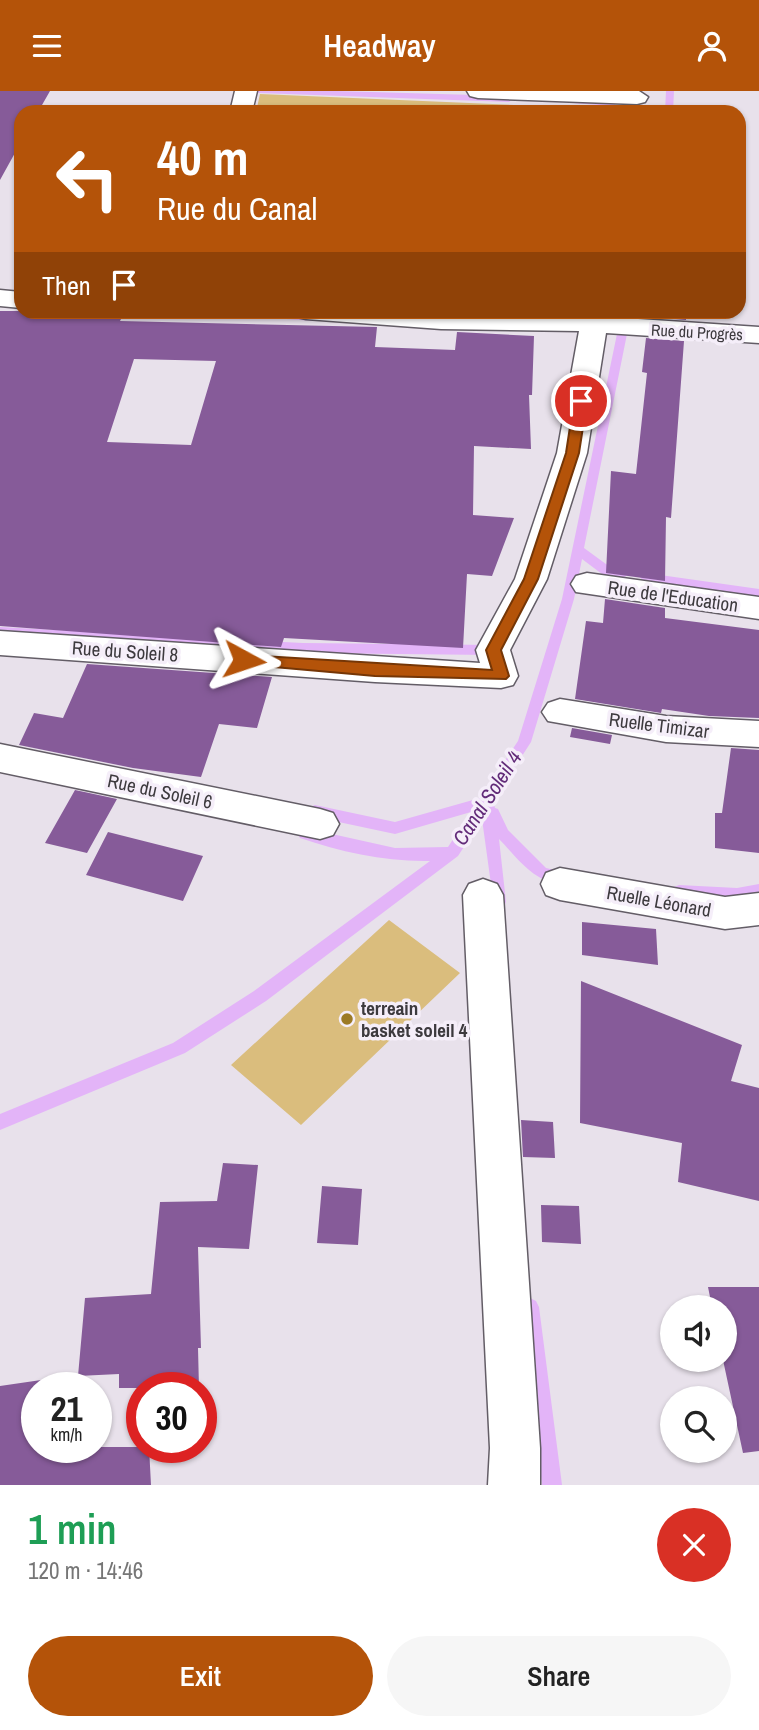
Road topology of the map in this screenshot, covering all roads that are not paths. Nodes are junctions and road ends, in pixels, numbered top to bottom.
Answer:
1 (478, 91) edge
2 (637, 100) edge
3 (414, 319) edge
4 (518, 319) edge
5 (595, 319) edge
6 (603, 319) edge
7 (759, 335) edge
8 (587, 585) dead end
9 (759, 608) edge
10 (0, 643) edge
11 (560, 712) dead end
12 (759, 734) edge
13 (0, 758) edge
14 (320, 824) dead end
15 (560, 884) dead end
16 (483, 895) dead end
17 (759, 909) edge
18 (514, 1485) edge

1 - 2 street
3 - 4 street, Rue du Progrès
5 - 10 street, Rue du Soleil 8
6 - 7 street, Rue du Progrès
8 - 9 street, Rue de l'Education
11 - 12 street, Ruelle Timizar
13 - 14 street, Rue du Soleil 6
15 - 17 street, Ruelle Léonard
16 - 18 street

